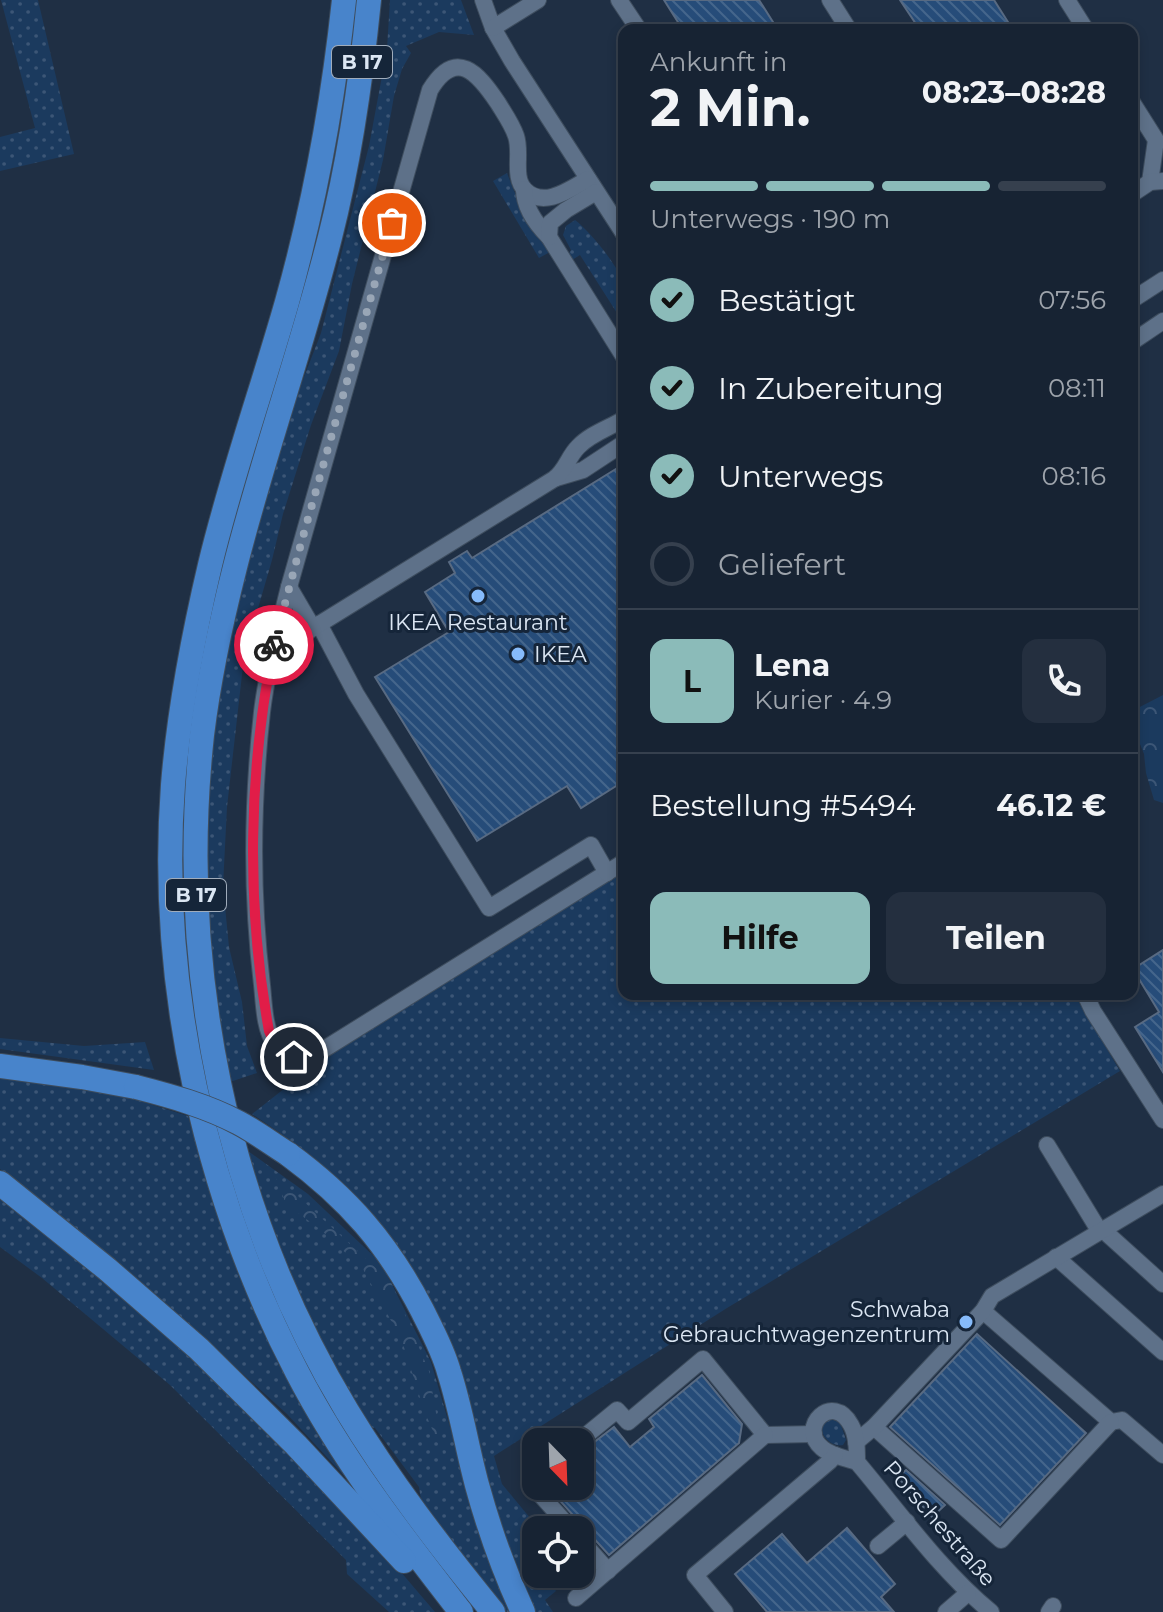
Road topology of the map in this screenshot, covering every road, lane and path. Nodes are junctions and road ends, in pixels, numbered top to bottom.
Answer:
1 (344, 0) edge
2 (369, 0) edge
3 (483, 0) edge
4 (538, 0) edge
5 (619, 0) edge
6 (830, 0) edge
7 (1067, 0) edge
8 (635, 24) edge
9 (845, 24) edge
10 (1082, 24) edge
11 (493, 28) junction
12 (1138, 112) edge
13 (1156, 181) edge
14 (592, 185) junction
15 (524, 189) junction
16 (1138, 191) edge
17 (618, 225) edge
18 (549, 237) junction
19 (1163, 280) edge
20 (1138, 296) edge
21 (1163, 321) edge
22 (1138, 338) edge
23 (618, 347) edge
24 (618, 422) edge
25 (618, 447) edge
26 (554, 479) junction
27 (289, 587) junction
28 (316, 626) junction
29 (272, 657) junction
30 (618, 866) edge
31 (607, 873) junction
32 (1088, 1000) edge
33 (0, 1066) edge
34 (1163, 1120) edge
35 (1047, 1145) dead end
36 (0, 1183) edge
37 (1163, 1194) edge
38 (1102, 1231) junction
39 (1056, 1257) junction
40 (1163, 1284) edge
41 (983, 1311) junction
42 (1163, 1352) edge
43 (1111, 1422) junction
44 (874, 1427) junction
45 (594, 1429) edge
46 (814, 1434) junction
47 (765, 1435) junction
48 (856, 1442) junction
49 (835, 1455) junction
50 (1163, 1455) edge
51 (857, 1462) junction
52 (545, 1500) edge
53 (559, 1516) edge
54 (907, 1522) junction
55 (878, 1546) dead end
56 (594, 1555) edge
57 (608, 1571) junction
58 (968, 1593) junction
59 (576, 1598) dead end
60 (719, 1610) edge
61 (452, 1612) edge
62 (461, 1612) edge
63 (493, 1612) edge
64 (523, 1612) edge
65 (946, 1612) edge
66 (991, 1612) edge

1 - 62 highway, B 17
2 - 63 highway, B 17
3 - 11 street
4 - 11 street
5 - 8 street
6 - 9 street
7 - 10 street
11 - 14 street
12 - 13 street
13 - 16 street
14 - 15 street
14 - 17 street
14 - 18 street
15 - 18 street
15 - 27 street
18 - 23 street
19 - 20 street
21 - 22 street
24 - 26 street
25 - 26 street
26 - 28 street
27 - 28 street
27 - 29 street
28 - 29 street
28 - 31 street
29 - 31 street
30 - 31 street
32 - 34 street
33 - 64 highway, bridge
35 - 38 street
36 - 61 highway
37 - 38 street
38 - 39 street
38 - 40 street
39 - 41 street
39 - 42 street
41 - 43 street
41 - 44 street
43 - 44 street
43 - 50 street
44 - 48 street
45 - 47 street
46 - 47 street
46 - 48 street
46 - 49 street, Porschestraße
47 - 57 street
48 - 51 street, Porschestraße
49 - 51 street, Porschestraße
49 - 60 street
51 - 54 street, Porschestraße
52 - 53 street
54 - 55 street
54 - 58 street, Porschestraße
56 - 57 street
57 - 59 street
58 - 65 street
58 - 66 street, Porschestraße

